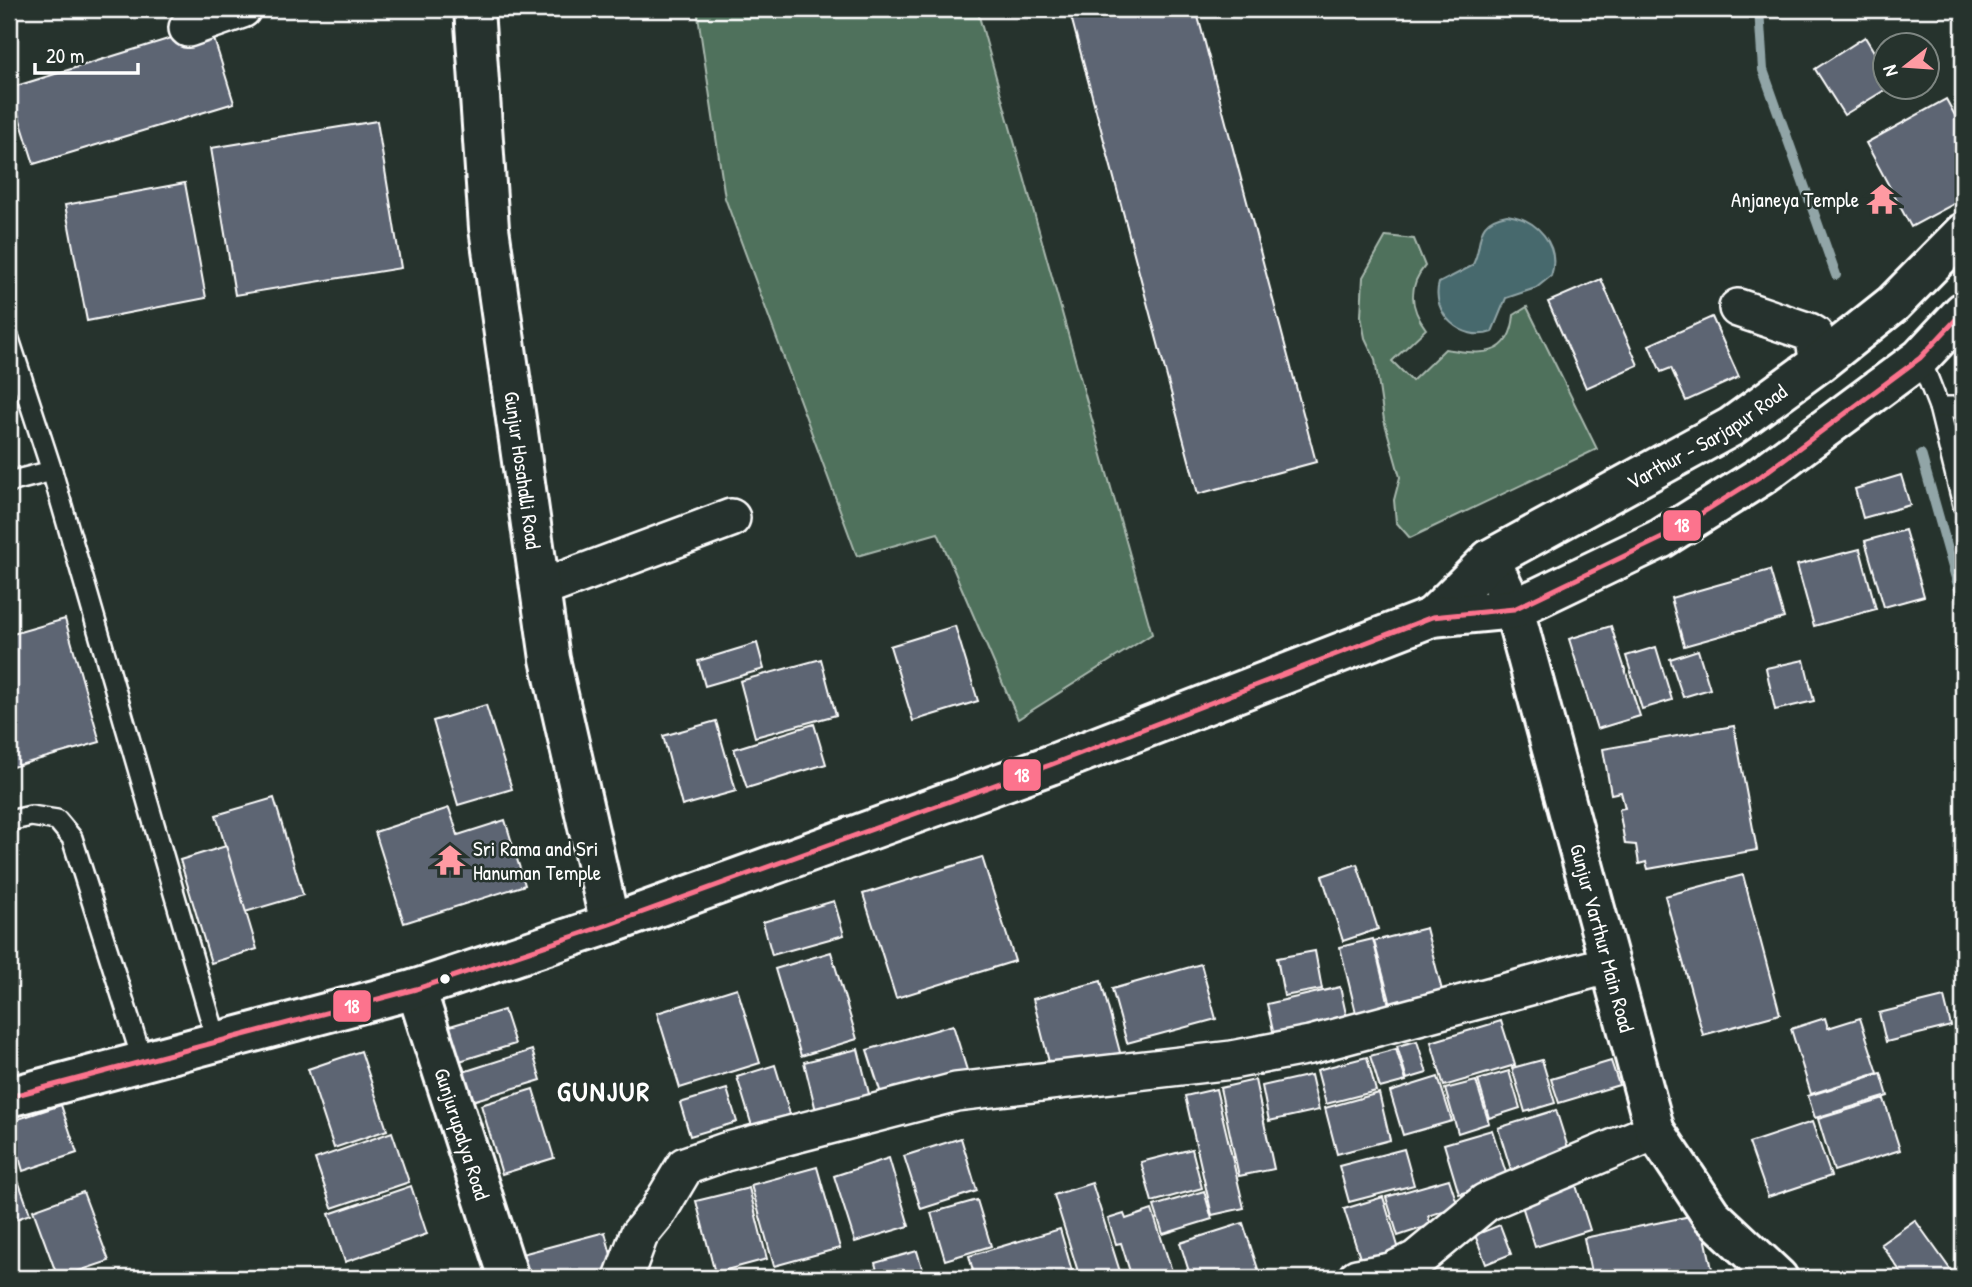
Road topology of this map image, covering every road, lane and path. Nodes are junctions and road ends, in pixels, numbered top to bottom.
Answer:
1 (242, 9) edge
2 (474, 9) edge
3 (188, 28) dead end
4 (1963, 233) edge
5 (1738, 308) dead end
6 (1963, 312) edge
7 (9, 340) edge
8 (1920, 358) junction
9 (1819, 363) junction
10 (1939, 407) junction
11 (1963, 407) edge
12 (52, 471) junction
13 (9, 482) edge
14 (1963, 505) edge
15 (731, 517) dead end
16 (1490, 559) junction
17 (540, 589) junction
18 (1514, 609) junction
19 (1432, 617) junction
20 (9, 821) edge
21 (611, 924) junction
22 (1608, 965) junction
23 (416, 989) junction
24 (217, 1042) junction
25 (143, 1062) junction
26 (9, 1097) edge
27 (1656, 1131) junction
28 (509, 1278) edge
29 (623, 1278) edge
30 (1357, 1278) edge
31 (1778, 1278) edge

1 - 3 street
2 - 17 main road, Gunjur Hosahalli Road
4 - 9 main road, Varthur - Sarjapur Road
5 - 9 street
6 - 8 main road, Varthur - Sarjapur Road
7 - 12 lane
8 - 10 lane
8 - 18 main road, Varthur - Sarjapur Road
9 - 16 main road, Varthur - Sarjapur Road
10 - 11 lane
10 - 14 lane
12 - 13 lane
12 - 24 lane
15 - 17 street
16 - 18 main road, Gunjur Varthur Main Road
16 - 19 main road, Varthur - Sarjapur Road
17 - 21 main road, Gunjur Hosahalli Road
18 - 19 main road, Varthur - Sarjapur Road
18 - 22 main road, Gunjur Varthur Main Road
19 - 21 main road, Varthur - Sarjapur Road
20 - 25 lane
21 - 23 main road, Varthur - Sarjapur Road
22 - 27 main road, Gunjur Varthur Main Road
22 - 29 street
23 - 24 main road, Varthur - Sarjapur Road
23 - 28 main road, Gunjurupalya Road
24 - 25 main road, Varthur - Sarjapur Road
25 - 26 main road, Varthur - Sarjapur Road
27 - 30 street
27 - 31 main road, Gunjur Varthur Main Road

